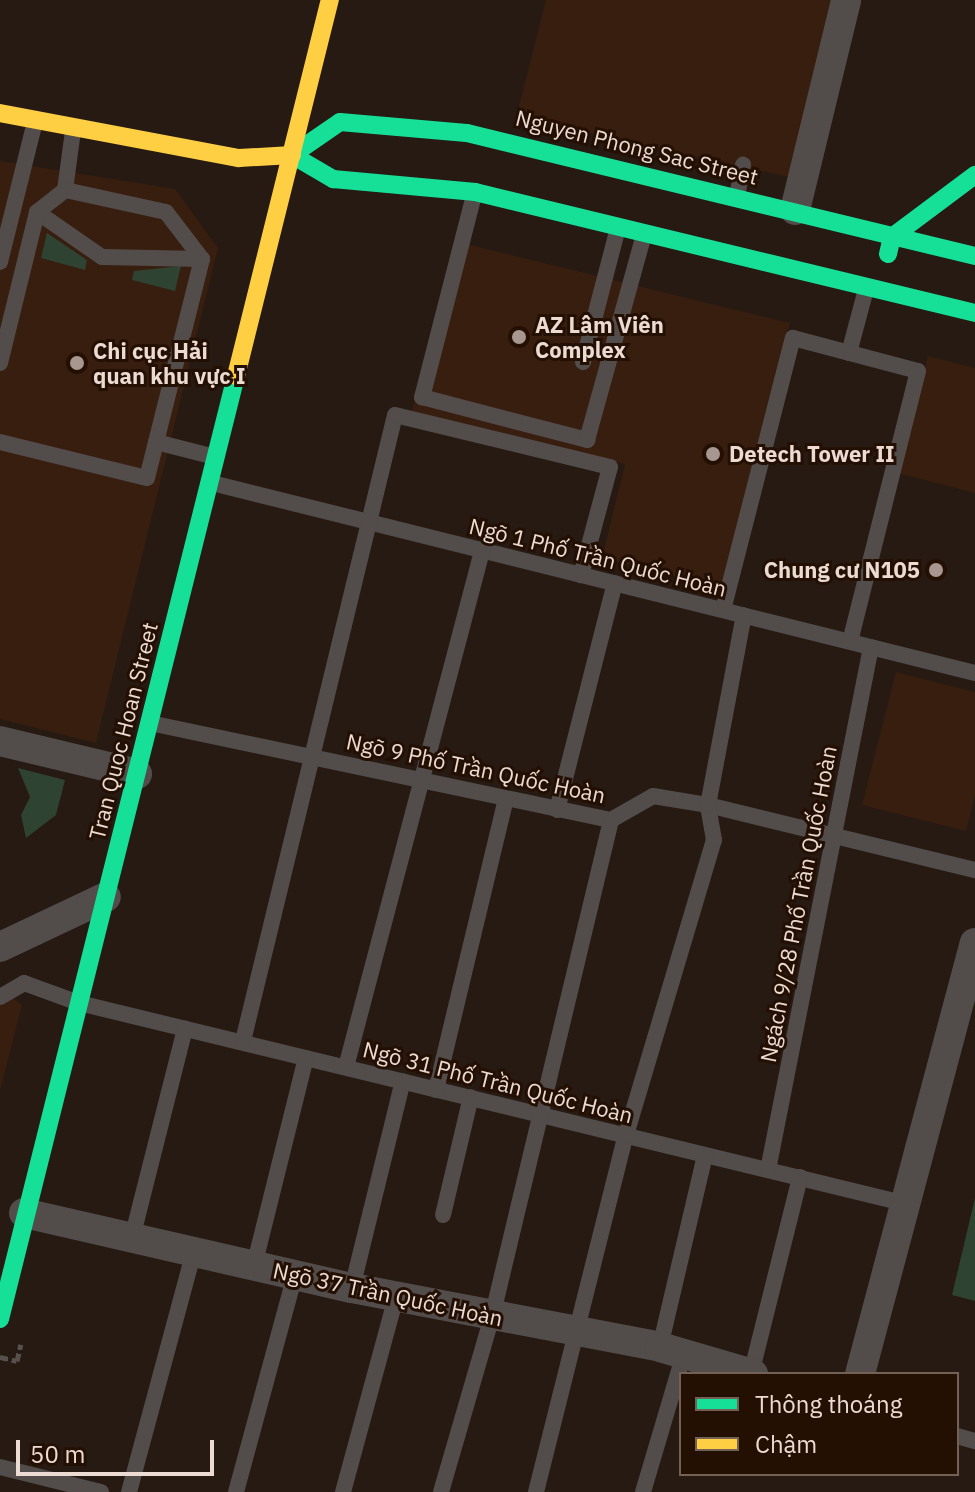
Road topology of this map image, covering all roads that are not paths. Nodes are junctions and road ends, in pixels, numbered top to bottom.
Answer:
1 (330, 0) edge
2 (846, 0) edge
3 (0, 113) edge
4 (35, 122) junction
5 (73, 131) junction
6 (467, 133) junction
7 (597, 140) dead end
8 (292, 155) junction
9 (592, 161) junction
10 (743, 165) dead end
11 (459, 175) junction
12 (975, 175) edge
13 (65, 190) junction
14 (475, 192) junction
15 (737, 197) junction
16 (7, 203) edge
17 (795, 210) junction
18 (37, 212) junction
19 (618, 226) junction
20 (645, 233) junction
21 (975, 233) edge
22 (892, 237) junction
23 (951, 251) junction
24 (975, 256) edge
25 (202, 259) junction
26 (0, 262) edge
27 (872, 288) junction
28 (938, 304) junction
29 (975, 313) edge
30 (849, 353) junction
31 (583, 362) dead end
32 (0, 363) edge
33 (0, 442) edge
34 (156, 442) junction
35 (216, 457) junction
36 (210, 483) junction
37 (368, 522) junction
38 (482, 551) junction
39 (581, 575) junction
40 (615, 583) junction
41 (723, 610) junction
42 (744, 615) junction
43 (850, 641) junction
44 (871, 647) junction
45 (975, 673) edge
46 (150, 723) junction
47 (0, 741) edge
48 (313, 756) junction
49 (137, 774) junction
50 (421, 781) junction
51 (506, 799) junction
52 (708, 805) junction
53 (557, 810) junction
54 (611, 820) junction
55 (833, 836) junction
56 (975, 870) edge
57 (106, 897) junction
58 (975, 943) edge
59 (0, 947) edge
60 (0, 997) edge
61 (79, 1003) junction
62 (185, 1029) junction
63 (243, 1041) junction
64 (306, 1058) junction
65 (346, 1067) junction
66 (403, 1081) junction
67 (436, 1090) junction
68 (471, 1097) junction
69 (542, 1113) junction
70 (626, 1135) junction
71 (705, 1155) junction
72 (768, 1170) junction
73 (800, 1177) junction
74 (907, 1204) junction
75 (24, 1213) junction
76 (443, 1215) dead end
77 (132, 1238) junction
78 (194, 1251) junction
79 (254, 1266) junction
80 (295, 1275) junction
81 (352, 1288) junction
82 (3, 1295) edge
83 (396, 1297) junction
84 (492, 1317) junction
85 (0, 1319) edge
86 (574, 1330) junction
87 (672, 1350) junction
88 (745, 1372) edge
89 (752, 1372) edge
90 (861, 1372) edge
91 (0, 1467) edge
92 (101, 1492) edge
93 (129, 1492) edge
94 (236, 1492) edge
95 (343, 1492) edge
96 (441, 1492) edge
97 (536, 1492) edge
98 (643, 1492) edge

1 - 8 main road, Tran Quoc Hoan Street
2 - 17 street
3 - 4 main road
4 - 5 main road
4 - 16 lane
5 - 8 main road
5 - 13 lane
6 - 8 main road, Nguyen Phong Sac Street
6 - 9 main road, Nguyen Phong Sac Street
6 - 11 main road
7 - 9 lane
8 - 11 main road
8 - 35 main road, Tran Quoc Hoan Street
9 - 15 main road, Nguyen Phong Sac Street
10 - 15 lane
11 - 14 main road
12 - 22 main road
13 - 18 lane
13 - 25 lane
14 - 19 main road
14 - 20 lane
15 - 17 main road, Nguyen Phong Sac Street
16 - 26 lane
17 - 22 main road, Nguyen Phong Sac Street
18 - 25 lane
18 - 32 lane
19 - 20 main road
19 - 31 lane
20 - 27 main road
21 - 23 main road
22 - 23 main road, Nguyen Phong Sac Street
22 - 27 main road
23 - 24 main road, Nguyen Phong Sac Street
23 - 28 main road
25 - 34 lane
27 - 28 main road
27 - 30 lane
28 - 29 main road
30 - 41 lane
30 - 43 lane
33 - 34 lane
34 - 35 lane
35 - 36 main road, Tran Quoc Hoan Street
36 - 37 lane, Ngõ 1 Phố Trần Quốc Hoàn
36 - 46 main road, Tran Quoc Hoan Street
37 - 38 lane, Ngõ 1 Phố Trần Quốc Hoàn
37 - 39 lane
37 - 48 lane
38 - 39 lane, Ngõ 1 Phố Trần Quốc Hoàn
38 - 50 lane
39 - 40 lane, Ngõ 1 Phố Trần Quốc Hoàn
40 - 41 lane, Ngõ 1 Phố Trần Quốc Hoàn
40 - 53 lane
41 - 42 lane, Ngõ 1 Phố Trần Quốc Hoàn
42 - 43 lane, Ngõ 1 Phố Trần Quốc Hoàn
42 - 52 lane
43 - 44 lane, Ngõ 1 Phố Trần Quốc Hoàn
44 - 45 lane, Ngõ 1 Phố Trần Quốc Hoàn
44 - 55 lane, Ngách 9/28 Phố Trần Quốc Hoàn
46 - 48 lane, Ngõ 9 Phố Trần Quốc Hoàn
46 - 49 main road, Tran Quoc Hoan Street
47 - 49 street
48 - 50 lane, Ngõ 9 Phố Trần Quốc Hoàn
48 - 63 lane
49 - 57 main road, Tran Quoc Hoan Street
50 - 51 lane, Ngõ 9 Phố Trần Quốc Hoàn
50 - 65 lane
51 - 53 lane, Ngõ 9 Phố Trần Quốc Hoàn
51 - 67 lane
52 - 54 lane, Ngõ 9 Phố Trần Quốc Hoàn
52 - 55 lane, Ngõ 9 Phố Trần Quốc Hoàn
52 - 70 lane
53 - 54 lane, Ngõ 9 Phố Trần Quốc Hoàn
54 - 69 lane
55 - 56 lane, Ngõ 9 Phố Trần Quốc Hoàn
55 - 72 lane, Ngách 9/28 Phố Trần Quốc Hoàn
57 - 59 street
57 - 61 main road, Tran Quoc Hoan Street
58 - 74 street
60 - 61 lane, Ngõ 31 Phố Trần Quốc Hoàn
61 - 62 lane, Ngõ 31 Phố Trần Quốc Hoàn
61 - 75 main road, Tran Quoc Hoan Street
62 - 63 lane, Ngõ 31 Phố Trần Quốc Hoàn
62 - 77 lane
63 - 64 lane, Ngõ 31 Phố Trần Quốc Hoàn
64 - 65 lane, Ngõ 31 Phố Trần Quốc Hoàn
64 - 79 lane
65 - 66 lane, Ngõ 31 Phố Trần Quốc Hoàn
66 - 67 lane, Ngõ 31 Phố Trần Quốc Hoàn
66 - 81 lane
67 - 68 lane, Ngõ 31 Phố Trần Quốc Hoàn
68 - 69 lane, Ngõ 31 Phố Trần Quốc Hoàn
68 - 76 lane
69 - 70 lane, Ngõ 31 Phố Trần Quốc Hoàn
69 - 84 lane
70 - 71 lane, Ngõ 31 Phố Trần Quốc Hoàn
70 - 86 lane
71 - 72 lane, Ngõ 31 Phố Trần Quốc Hoàn
71 - 87 lane
72 - 73 lane, Ngõ 31 Phố Trần Quốc Hoàn
73 - 74 lane, Ngõ 31 Phố Trần Quốc Hoàn
73 - 89 lane
74 - 90 street
75 - 77 street, Ngõ 37 Trần Quốc Hoàn
75 - 82 main road, Tran Quoc Hoan Street
77 - 78 street, Ngõ 37 Trần Quốc Hoàn
78 - 79 street, Ngõ 37 Trần Quốc Hoàn
78 - 93 lane
79 - 80 street, Ngõ 37 Trần Quốc Hoàn
80 - 81 street, Ngõ 37 Trần Quốc Hoàn
80 - 94 lane
81 - 83 street, Ngõ 37 Trần Quốc Hoàn
82 - 85 main road, Tran Quoc Hoan Street
83 - 84 street, Ngõ 37 Trần Quốc Hoàn
83 - 95 lane
84 - 86 street, Ngõ 37 Trần Quốc Hoàn
84 - 96 lane
86 - 87 street, Ngõ 37 Trần Quốc Hoàn
86 - 97 lane
87 - 88 street, Ngõ 37 Trần Quốc Hoàn
87 - 98 lane
91 - 92 lane

